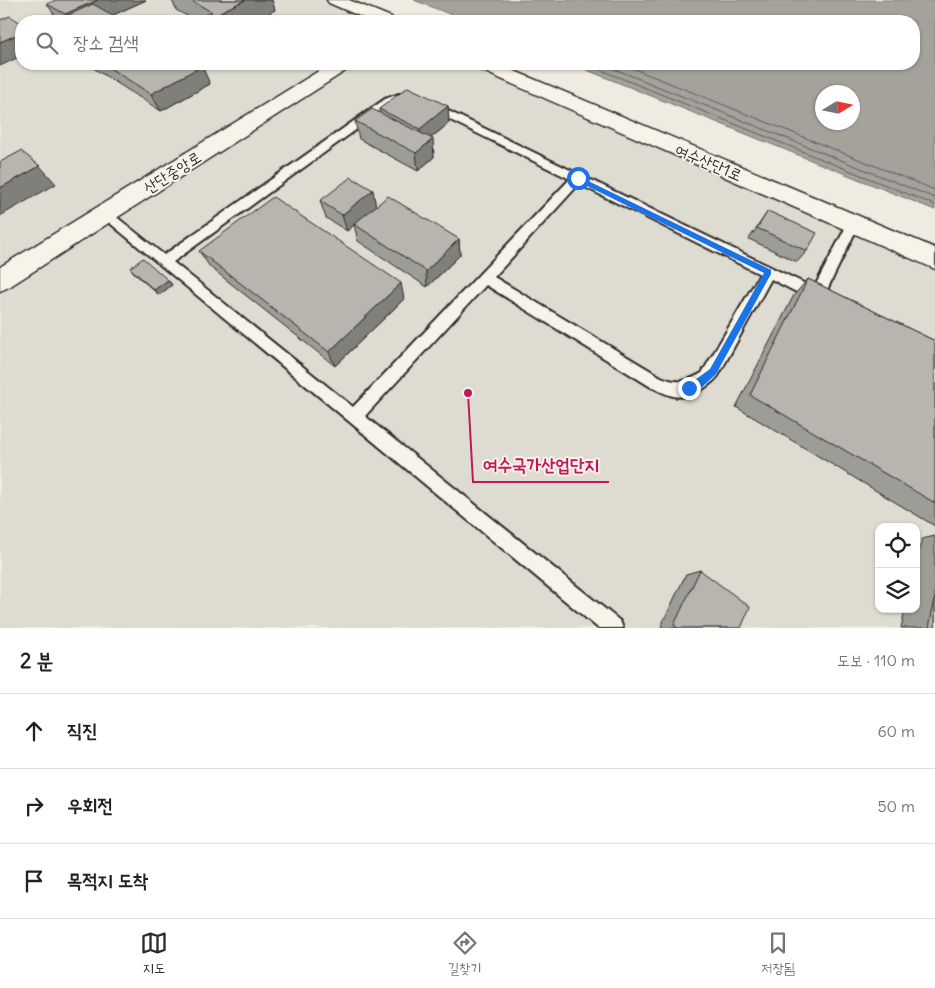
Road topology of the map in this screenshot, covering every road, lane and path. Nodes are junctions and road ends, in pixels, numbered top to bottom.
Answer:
1 (334, 0) edge
2 (370, 15) edge
3 (333, 70) edge
4 (497, 70) edge
5 (578, 178) junction
6 (105, 214) junction
7 (853, 224) junction
8 (935, 260) edge
9 (163, 262) junction
10 (768, 272) junction
11 (485, 278) junction
12 (0, 280) edge
13 (354, 418) junction
14 (613, 628) edge

1 - 2 street
3 - 6 street, 산단중앙로
4 - 7 street, 여수산단1로
5 - 9 lane
5 - 10 lane
5 - 11 lane
6 - 9 lane
6 - 12 street, 산단중앙로
7 - 8 street, 여수산단1로
7 - 10 lane
9 - 13 lane
10 - 11 lane
11 - 13 lane
13 - 14 lane

